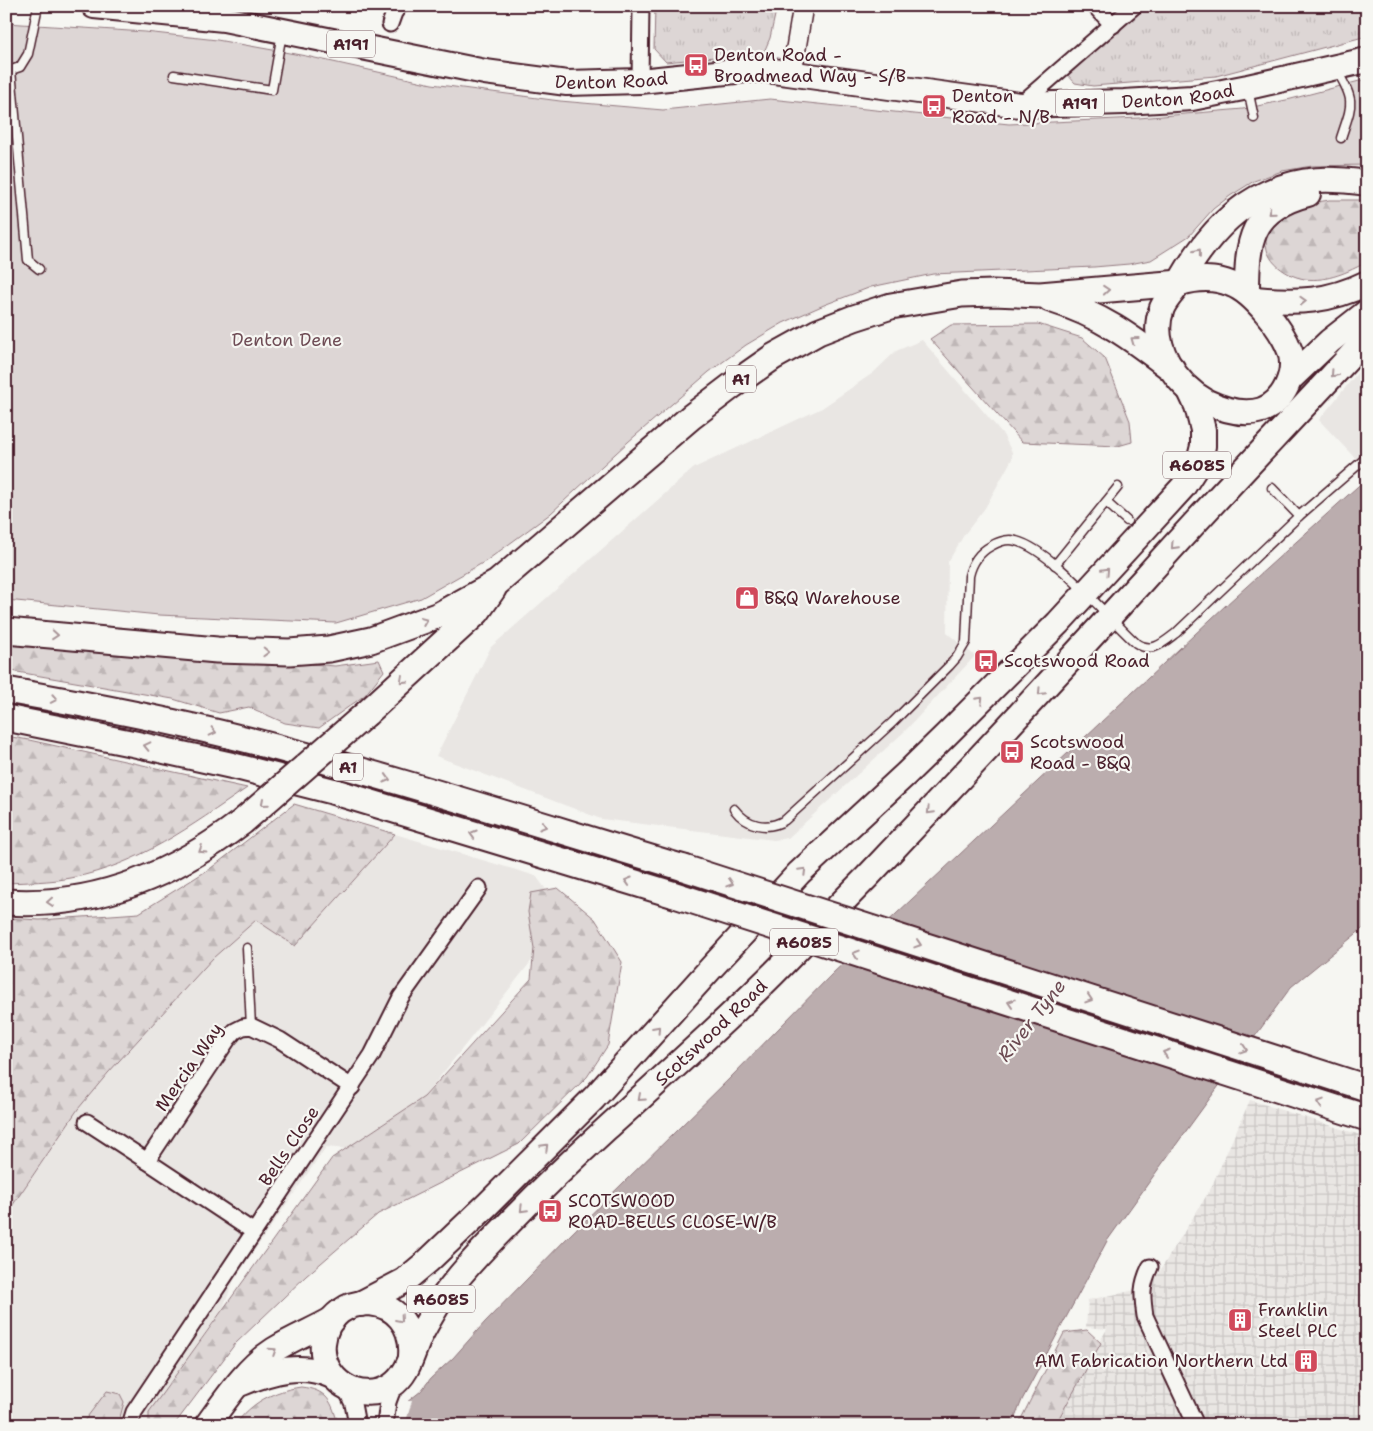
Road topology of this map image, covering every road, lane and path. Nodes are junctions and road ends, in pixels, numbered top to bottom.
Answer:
1 (38, 6) edge
2 (94, 6) edge
3 (399, 6) edge
4 (641, 6) edge
5 (803, 6) edge
6 (1095, 6) edge
7 (1134, 6) edge
8 (390, 24) dead end
9 (1113, 24) junction
10 (282, 30) junction
11 (1367, 60) edge
12 (1334, 67) junction
13 (9, 71) edge
14 (792, 72) junction
15 (174, 75) dead end
16 (640, 81) junction
17 (1248, 87) junction
18 (1020, 105) junction
19 (1254, 118) dead end
20 (1341, 138) dead end
21 (1367, 185) edge
22 (39, 269) dead end
23 (1180, 283) junction
24 (1367, 283) edge
25 (1040, 296) junction
26 (1251, 296) junction
27 (1367, 312) edge
28 (1367, 338) edge
29 (1172, 369) junction
30 (1287, 386) junction
31 (1190, 391) junction
32 (1271, 441) junction
33 (1367, 457) edge
34 (1118, 486) dead end
35 (1272, 488) dead end
36 (1106, 502) junction
37 (1299, 516) junction
38 (1127, 521) dead end
39 (1055, 565) junction
40 (498, 583) junction
41 (1085, 594) junction
42 (1110, 618) junction
43 (6, 631) edge
44 (6, 690) edge
45 (6, 718) edge
46 (734, 810) dead end
47 (479, 888) dead end
48 (6, 902) edge
49 (247, 948) dead end
50 (251, 1026) junction
51 (352, 1087) junction
52 (1367, 1088) edge
53 (1367, 1118) edge
54 (87, 1122) dead end
55 (147, 1161) junction
56 (254, 1232) junction
57 (1150, 1266) dead end
58 (360, 1304) junction
59 (333, 1319) junction
60 (411, 1356) junction
61 (238, 1385) junction
62 (343, 1389) junction
63 (392, 1393) junction
64 (130, 1425) edge
65 (207, 1425) edge
66 (357, 1425) edge
67 (385, 1425) edge
68 (1196, 1425) edge

1 - 13 lane
2 - 10 main road, Denton Road / A191
3 - 8 street
4 - 16 street
5 - 14 street
6 - 9 street
7 - 9 street
9 - 18 street
10 - 15 lane
10 - 16 main road, Denton Road / A191
11 - 12 main road, Denton Road / A191
12 - 17 main road, Denton Road / A191
12 - 20 lane
13 - 22 lane
14 - 16 main road, Denton Road / A191
14 - 18 main road, Denton Road / A191
17 - 18 main road, Denton Road / A191
17 - 19 lane
23 -> 21 main road
21 -> 26 main road
25 -> 23 highway, A1
23 - 26 main road
23 - 29 main road
26 -> 24 main road
29 -> 25 highway, A1
25 - 40 highway, A1
26 - 30 main road
27 - 30 main road
28 -> 32 main road, Scotswood Road / A6085
29 - 31 main road
30 - 31 main road
30 - 32 main road
41 -> 31 main road, Scotswood Road / A6085
32 -> 42 main road, Scotswood Road / A6085
33 - 37 lane
34 - 36 lane
35 - 37 lane
36 - 38 lane
36 - 39 lane
37 - 42 lane
39 - 41 lane
39 - 46 lane
43 -> 40 highway, A1
40 -> 48 highway, A1, bridge
41 - 42 lane
58 -> 41 main road, Scotswood Road / A6085
42 -> 60 main road, Scotswood Road / A6085
44 -> 52 highway, A1, bridge
53 -> 45 highway, A1, bridge
47 - 51 street, Bells Close
49 - 50 lane
50 - 51 street, Mercia Way
50 - 55 street, Mercia Way
51 - 56 street, Bells Close
54 - 55 street
55 - 56 street
56 - 64 street, Bells Close
57 - 68 street
58 - 59 main road
58 -> 60 main road
61 -> 59 main road
59 - 62 main road
60 - 63 main road
61 - 62 main road
61 - 65 main road
62 - 63 main road
62 - 66 street
63 - 67 street

